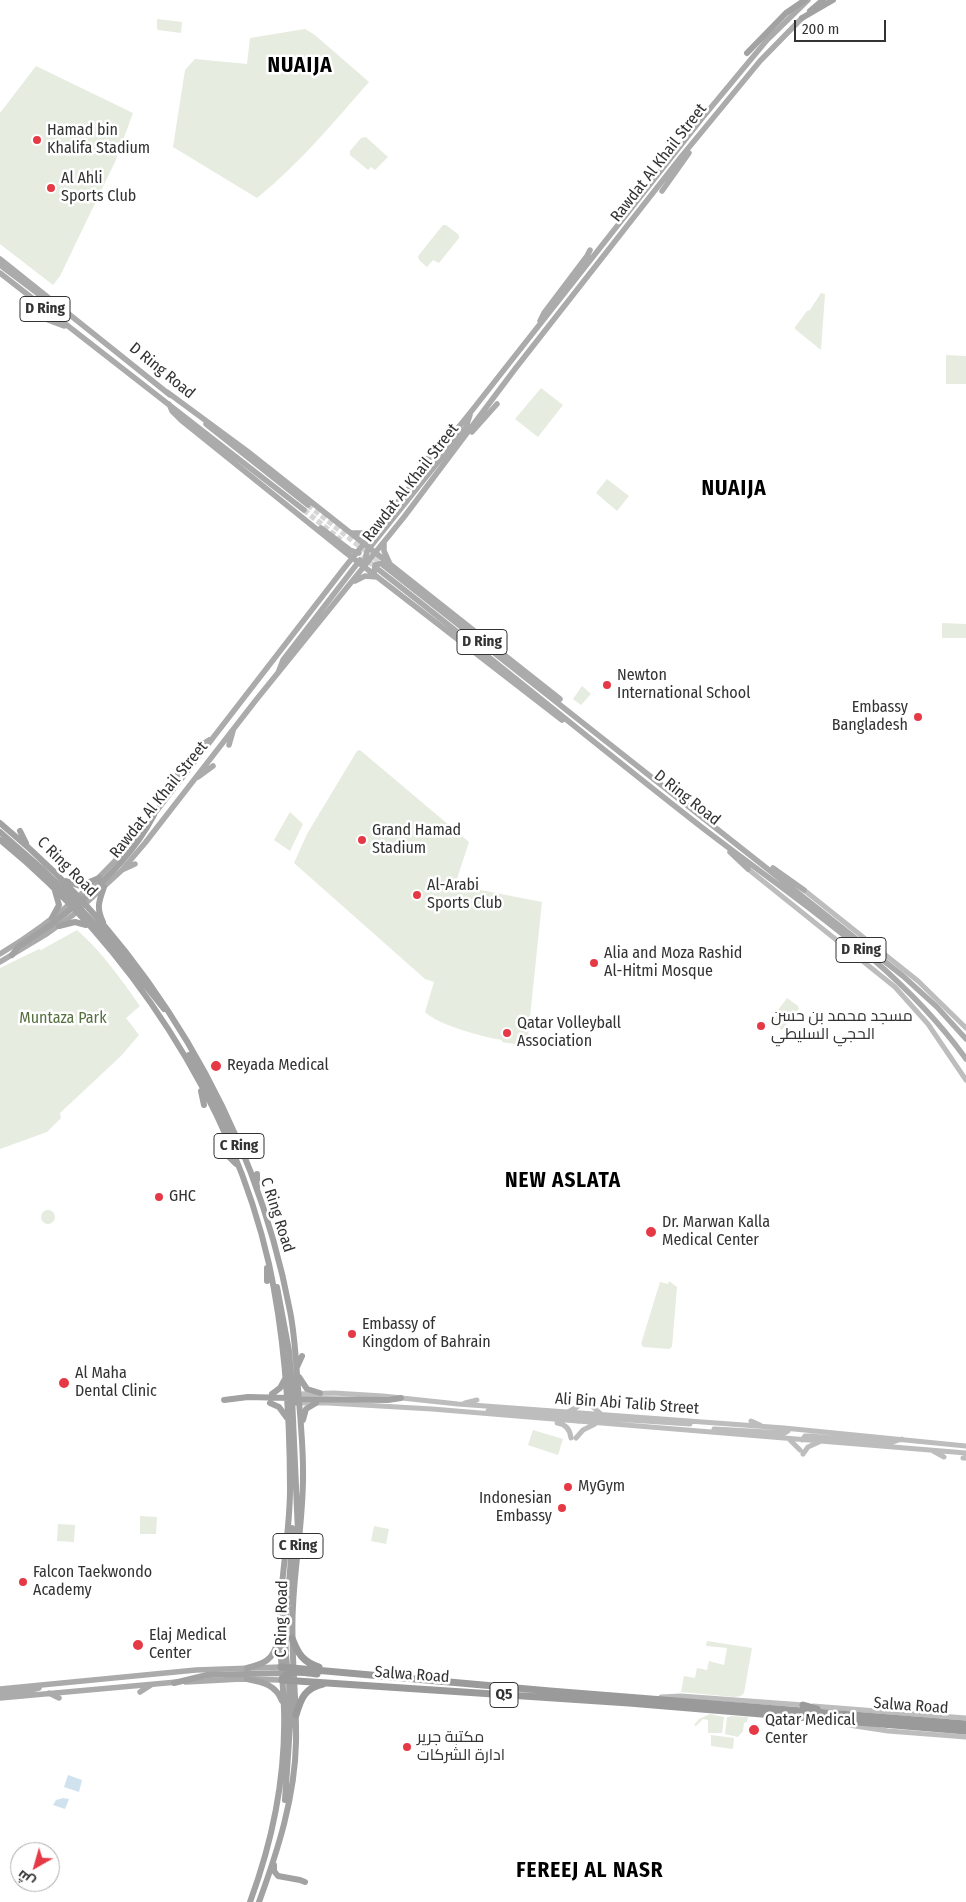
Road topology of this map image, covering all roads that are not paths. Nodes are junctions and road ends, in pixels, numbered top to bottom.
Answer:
1 (807, 0) edge
2 (823, 0) edge
3 (833, 0) edge
4 (802, 18) junction
5 (747, 53) dead end
6 (703, 130) junction
7 (662, 191) dead end
8 (590, 250) dead end
9 (0, 259) edge
10 (0, 265) edge
11 (0, 273) edge
12 (31, 298) junction
13 (60, 299) dead end
14 (64, 310) junction
15 (42, 315) dead end
16 (48, 320) dead end
17 (539, 326) junction
18 (70, 328) junction
19 (167, 392) junction
20 (169, 404) junction
21 (497, 404) dead end
22 (470, 413) junction
23 (452, 454) junction
24 (436, 456) junction
25 (423, 460) dead end
26 (246, 477) dead end
27 (253, 477) junction
28 (292, 509) junction
29 (415, 511) dead end
30 (404, 517) junction
31 (378, 527) junction
32 (354, 535) junction
33 (384, 542) junction
34 (367, 545) junction
35 (339, 547) junction
36 (348, 548) junction
37 (374, 554) junction
38 (360, 555) junction
39 (361, 564) junction
40 (345, 567) junction
41 (382, 567) junction
42 (382, 580) junction
43 (349, 585) junction
44 (408, 601) junction
45 (413, 610) dead end
46 (302, 622) junction
47 (292, 626) dead end
48 (472, 630) junction
49 (484, 632) dead end
50 (460, 647) dead end
51 (469, 648) junction
52 (522, 663) dead end
53 (525, 672) junction
54 (277, 675) junction
55 (504, 676) junction
56 (512, 687) dead end
57 (580, 720) junction
58 (573, 724) junction
59 (235, 727) junction
60 (213, 738) junction
61 (229, 745) dead end
62 (199, 746) dead end
63 (213, 766) dead end
64 (178, 773) dead end
65 (192, 781) junction
66 (175, 787) junction
67 (154, 815) junction
68 (0, 823) edge
69 (20, 831) dead end
70 (0, 832) edge
71 (712, 835) junction
72 (1, 841) edge
73 (732, 841) junction
74 (29, 848) junction
75 (135, 864) dead end
76 (748, 869) joint
77 (122, 870) junction
78 (57, 876) junction
79 (99, 878) junction
80 (52, 885) junction
81 (104, 887) junction
82 (804, 890) joint
83 (77, 904) junction
84 (52, 918) junction
85 (59, 926) junction
86 (94, 931) junction
87 (109, 932) junction
88 (0, 954) edge
89 (12, 955) junction
90 (0, 962) edge
91 (135, 963) junction
92 (149, 972) dead end
93 (164, 995) dead end
94 (172, 1014) junction
95 (166, 1024) junction
96 (179, 1028) junction
97 (966, 1028) edge
98 (966, 1039) edge
99 (195, 1055) junction
100 (966, 1060) edge
101 (207, 1064) dead end
102 (966, 1080) edge
103 (200, 1083) junction
104 (220, 1091) dead end
105 (220, 1102) junction
106 (204, 1104) dead end
107 (234, 1132) junction
108 (230, 1147) junction
109 (226, 1154) dead end
110 (237, 1165) junction
111 (257, 1174) dead end
112 (258, 1195) junction
113 (267, 1224) junction
114 (277, 1256) junction
115 (268, 1262) junction
116 (285, 1267) dead end
117 (267, 1281) dead end
118 (293, 1303) dead end
119 (292, 1321) junction
120 (280, 1328) junction
121 (278, 1345) dead end
122 (302, 1356) dead end
123 (297, 1370) junction
124 (286, 1375) junction
125 (272, 1394) dead end
126 (320, 1394) junction
127 (401, 1398) junction
128 (293, 1399) junction
129 (224, 1400) dead end
130 (477, 1400) dead end
131 (270, 1403) dead end
132 (316, 1403) junction
133 (458, 1404) junction
134 (472, 1412) junction
135 (567, 1412) junction
136 (585, 1413) junction
137 (602, 1414) junction
138 (512, 1416) junction
139 (735, 1420) dead end
140 (752, 1421) dead end
141 (577, 1422) junction
142 (706, 1422) junction
143 (597, 1423) junction
144 (288, 1424) junction
145 (724, 1424) junction
146 (763, 1426) junction
147 (784, 1428) junction
148 (706, 1431) junction
149 (867, 1431) dead end
150 (879, 1432) dead end
151 (855, 1434) junction
152 (301, 1436) junction
153 (887, 1437) junction
154 (788, 1438) junction
155 (903, 1439) junction
156 (802, 1440) junction
157 (820, 1441) junction
158 (966, 1444) edge
159 (930, 1450) junction
160 (965, 1456) edge
161 (944, 1457) dead end
162 (289, 1519) junction
163 (299, 1536) junction
164 (279, 1634) junction
165 (292, 1638) junction
166 (247, 1668) junction
167 (329, 1670) junction
168 (288, 1673) junction
169 (247, 1679) junction
170 (432, 1680) junction
171 (333, 1682) junction
172 (174, 1683) junction
173 (153, 1684) junction
174 (140, 1692) dead end
175 (1, 1693) edge
176 (49, 1693) junction
177 (59, 1698) dead end
178 (645, 1698) junction
179 (602, 1701) junction
180 (802, 1705) junction
181 (614, 1708) dead end
182 (284, 1710) junction
183 (830, 1713) junction
184 (296, 1715) junction
185 (966, 1718) edge
186 (822, 1719) junction
187 (966, 1724) edge
188 (966, 1731) edge
189 (966, 1737) edge
190 (286, 1814) junction
191 (273, 1861) junction
192 (306, 1882) dead end
193 (250, 1902) edge
194 (259, 1902) edge

1 - 5 highway
1 - 17 main road, Rawdat Al Khail Street
2 - 4 highway, Rawdat Al Khail Street
3 - 4 highway
4 - 6 main road, Rawdat Al Khail Street
6 - 7 main road
6 - 23 main road, Rawdat Al Khail Street
8 - 17 main road
9 - 14 main road, D Ring Road / D Ring
10 - 14 main road
11 - 12 main road, D Ring Road / D Ring
12 - 15 main road
12 - 18 main road, D Ring Road / D Ring
13 - 14 main road
14 - 19 main road, D Ring Road / D Ring
16 - 18 main road
17 - 22 main road, Rawdat Al Khail Street
18 - 20 main road, D Ring Road / D Ring
19 - 20 main road, D Ring Road / D Ring
19 - 32 main road, D Ring
20 - 27 main road, D Ring
21 - 23 main road
22 - 24 main road, Rawdat Al Khail Street
22 - 34 main road
23 - 30 main road, Rawdat Al Khail Street
24 - 25 main road
24 - 31 main road, Rawdat Al Khail Street
26 - 27 main road
27 - 28 main road, D Ring
28 - 35 main road, D Ring
28 - 36 main road
29 - 30 main road
30 - 33 main road, Rawdat Al Khail Street
31 - 32 main road
31 - 34 main road, Rawdat Al Khail Street
32 - 34 main road, D Ring
32 - 36 main road
33 - 37 main road, Rawdat Al Khail Street
33 - 41 main road
34 - 37 main road, D Ring
34 - 38 main road, Rawdat Al Khail Street
34 - 38 main road
35 - 38 main road, D Ring
35 - 40 main road
36 - 38 main road
37 - 38 main road
37 - 39 main road, Rawdat Al Khail Street
37 - 41 main road, D Ring
38 - 39 main road
38 - 39 main road, D Ring
38 - 40 main road, Rawdat Al Khail Street
39 - 41 main road, D Ring
39 - 43 main road, Rawdat Al Khail Street
39 - 54 main road
40 - 46 main road, Rawdat Al Khail Street
41 - 42 main road, D Ring
41 - 48 main road, D Ring
41 - 57 main road, D Ring Road / D Ring
41 - 58 main road, D Ring Road / D Ring
42 - 43 main road
42 - 44 main road, D Ring
43 - 54 main road, Rawdat Al Khail Street
44 - 45 main road
44 - 51 main road, D Ring
46 - 47 main road
46 - 60 main road, Rawdat Al Khail Street
48 - 49 main road
48 - 53 main road
50 - 51 main road
51 - 55 main road, D Ring
52 - 53 main road
53 - 57 main road
54 - 59 main road, Rawdat Al Khail Street
55 - 56 main road
55 - 58 main road, D Ring
57 - 73 main road, D Ring Road / D Ring
58 - 71 main road, D Ring Road / D Ring
59 - 61 main road
59 - 65 main road, Rawdat Al Khail Street
60 - 62 main road
60 - 66 main road, Rawdat Al Khail Street
63 - 65 main road
64 - 66 main road
65 - 77 main road, Rawdat Al Khail Street
66 - 67 main road, Rawdat Al Khail Street
67 - 79 main road, Rawdat Al Khail Street
67 - 83 highway
68 - 74 highway, C Ring Road / C Ring
69 - 74 highway
70 - 83 highway
71 - 76 main road
71 - 100 main road, D Ring Road / D Ring
72 - 80 highway, C Ring Road / C Ring
73 - 82 main road
73 - 98 main road, D Ring Road / D Ring
74 - 78 highway, C Ring Road / C Ring
75 - 77 main road
76 - 102 main road, D Ring
77 - 81 main road, Rawdat Al Khail Street
78 - 79 highway
78 - 83 highway, C Ring Road / C Ring
79 - 83 main road, Rawdat Al Khail Street
80 - 83 highway, C Ring Road / C Ring
80 - 84 highway
81 - 83 main road, Rawdat Al Khail Street
81 - 87 highway
82 - 97 main road, D Ring
83 - 84 main road, Rawdat Al Khail Street
83 - 85 main road, Rawdat Al Khail Street
83 - 86 highway, C Ring Road / C Ring
83 - 87 highway, C Ring Road / C Ring
83 - 89 highway
83 - 96 highway
84 - 88 main road, Rawdat Al Khail Street
85 - 86 highway
85 - 89 main road, Rawdat Al Khail Street
86 - 95 highway, C Ring Road / C Ring
87 - 91 highway, C Ring Road / C Ring
89 - 90 main road, Rawdat Al Khail Street
91 - 92 highway
91 - 94 highway, C Ring Road / C Ring
93 - 94 highway
94 - 96 highway, C Ring Road / C Ring
95 - 103 highway, C Ring Road / C Ring
95 - 107 highway
96 - 99 highway, C Ring Road / C Ring
99 - 101 highway
99 - 105 highway, C Ring Road / C Ring
103 - 106 highway
103 - 108 highway, C Ring Road / C Ring
104 - 105 highway
105 - 107 highway, C Ring Road / C Ring
107 - 112 highway, C Ring Road / C Ring
108 - 110 highway, C Ring Road / C Ring
108 - 113 highway
109 - 110 highway
110 - 115 highway, C Ring Road / C Ring
111 - 112 highway
112 - 113 highway, C Ring Road / C Ring
113 - 114 highway, C Ring Road / C Ring
114 - 116 highway
114 - 119 highway, C Ring Road / C Ring
115 - 117 highway
115 - 120 highway, C Ring Road / C Ring
115 - 128 highway
118 - 119 highway
119 - 123 highway, C Ring Road / C Ring
120 - 121 highway
120 - 124 highway, C Ring Road / C Ring
122 - 123 highway
123 - 126 highway
123 - 128 highway, C Ring Road / C Ring
124 - 125 highway
124 - 128 highway, C Ring Road / C Ring
126 - 127 main road, Ali Bin Abi Talib Street
126 - 128 main road, Ali Bin Abi Talib Street
127 - 128 highway
127 - 133 main road, Ali Bin Abi Talib Street
128 - 129 highway
128 - 132 main road, Ali Bin Abi Talib Street
128 - 144 highway, C Ring Road / C Ring
128 - 152 highway, C Ring Road / C Ring
128 - 163 highway
130 - 133 main road
131 - 144 highway
132 - 134 main road, Ali Bin Abi Talib Street
132 - 152 highway
133 - 135 main road, Ali Bin Abi Talib Street
134 - 136 main road
134 - 138 main road, Ali Bin Abi Talib Street
135 - 136 main road, Ali Bin Abi Talib Street
135 - 137 main road
136 - 137 main road, Ali Bin Abi Talib Street
137 - 142 main road, Ali Bin Abi Talib Street
138 - 141 main road, Ali Bin Abi Talib Street
138 - 143 main road
139 - 145 main road
140 - 146 main road
141 - 142 main road
141 - 143 main road, Ali Bin Abi Talib Street
142 - 145 main road, Ali Bin Abi Talib Street
143 - 148 main road, Ali Bin Abi Talib Street
144 - 162 highway, C Ring Road / C Ring
145 - 146 main road, Ali Bin Abi Talib Street
146 - 147 main road, Ali Bin Abi Talib Street
147 - 148 main road
147 - 151 main road, Ali Bin Abi Talib Street
148 - 154 main road, Ali Bin Abi Talib Street
149 - 151 main road
150 - 153 main road
151 - 153 main road, Ali Bin Abi Talib Street
152 - 163 highway, C Ring Road / C Ring
153 - 155 main road, Ali Bin Abi Talib Street
154 - 156 main road, Ali Bin Abi Talib Street
154 - 157 main road
155 - 156 main road
155 - 158 main road, Ali Bin Abi Talib Street
156 - 157 main road, Ali Bin Abi Talib Street
157 - 159 main road, Ali Bin Abi Talib Street
159 - 160 main road, Ali Bin Abi Talib Street
159 - 161 main road
162 - 164 highway, C Ring Road / C Ring
162 - 168 highway
163 - 165 highway, C Ring Road / C Ring
164 - 166 highway
164 - 168 highway, C Ring Road / C Ring
165 - 167 highway
165 - 168 highway, C Ring Road / C Ring
166 - 168 main road, Salwa Road / Q5
166 - 175 main road, Salwa Road / Q5
167 - 168 highway, Salwa Road / Q5
167 - 170 highway, Salwa Road / Q5
168 - 169 main road, Salwa Road / Q5
168 - 170 highway
168 - 171 highway, Salwa Road / Q5
168 - 172 highway
168 - 182 highway
168 - 184 highway
168 - 190 highway
169 - 172 main road, Salwa Road / Q5
169 - 182 highway
170 - 178 highway, Salwa Road / Q5
171 - 179 highway, Salwa Road / Q5
171 - 184 highway
172 - 173 main road, Salwa Road / Q5
173 - 174 main road
173 - 176 main road, Salwa Road / Q5
175 - 176 main road, Salwa Road / Q5
176 - 177 main road
178 - 180 main road, Salwa Road / Q5
178 - 183 highway, Salwa Road / Q5
179 - 181 highway
179 - 186 highway, Salwa Road / Q5
180 - 183 highway
180 - 185 main road, Salwa Road
182 - 193 highway
183 - 187 highway, Salwa Road / Q5
184 - 190 highway
186 - 188 highway, Salwa Road / Q5
186 - 189 main road, Salwa Road
190 - 191 highway
191 - 192 highway
191 - 194 highway

